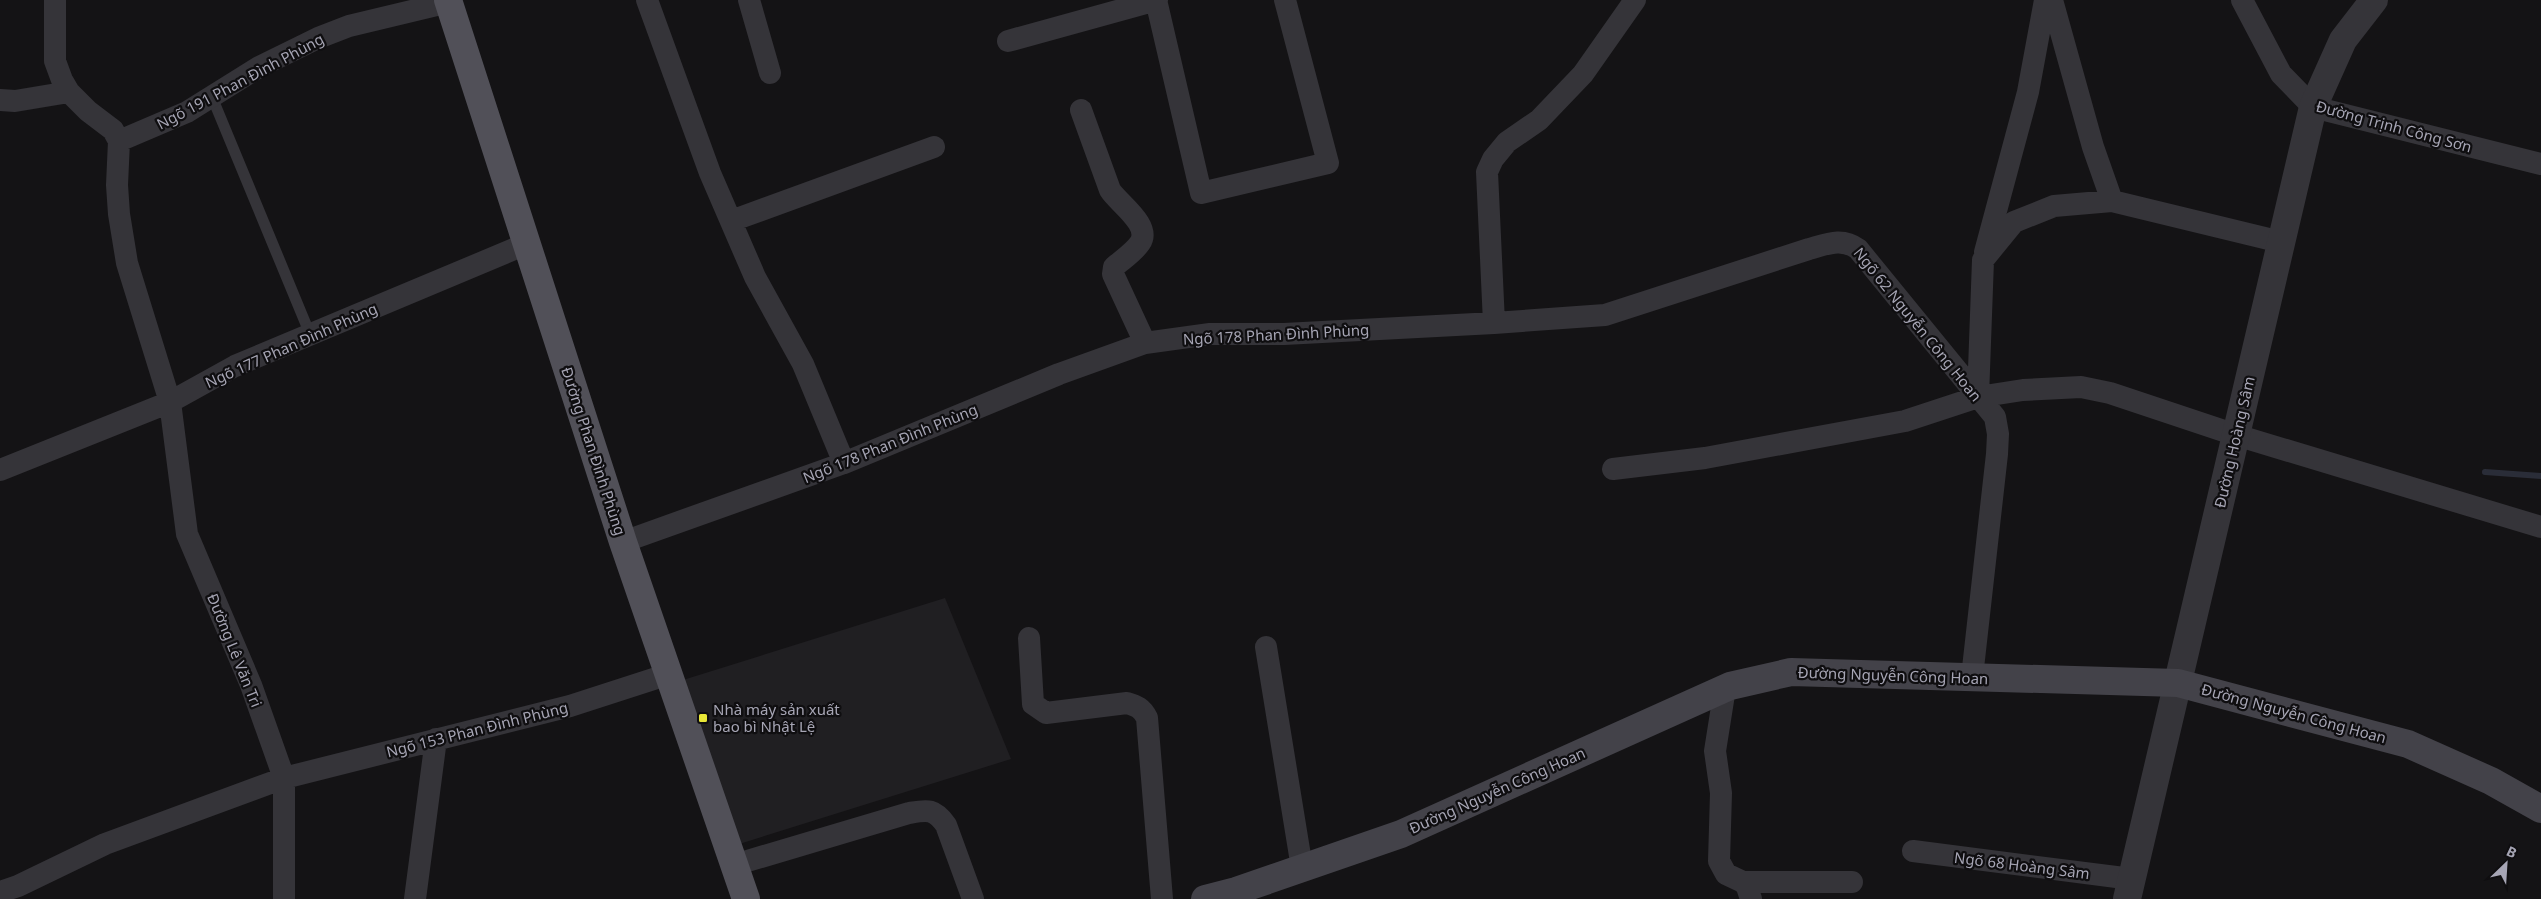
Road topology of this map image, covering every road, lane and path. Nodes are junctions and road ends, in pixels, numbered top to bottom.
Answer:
1 (55, 0) edge
2 (647, 0) edge
3 (749, 0) edge
4 (1156, 0) edge
5 (1285, 0) edge
6 (1634, 0) edge
7 (2045, 0) edge
8 (2052, 0) edge
9 (2242, 0) edge
10 (2374, 0) edge
11 (448, 1) edge
12 (1008, 41) dead end
13 (770, 72) dead end
14 (70, 92) junction
15 (212, 97) junction
16 (0, 100) edge
17 (2313, 107) junction
18 (1080, 110) dead end
19 (119, 141) junction
20 (934, 147) dead end
21 (2541, 164) edge
22 (2112, 201) junction
23 (731, 221) junction
24 (2281, 242) junction
25 (526, 244) junction
26 (1983, 260) junction
27 (1494, 323) junction
28 (310, 334) junction
29 (1145, 343) junction
30 (1978, 397) junction
31 (170, 402) junction
32 (2236, 435) junction
33 (844, 463) junction
34 (1613, 469) dead end
35 (0, 470) edge
36 (2541, 527) edge
37 (623, 542) junction
38 (1029, 638) dead end
39 (1266, 647) dead end
40 (669, 674) junction
41 (1972, 677) junction
42 (2178, 683) junction
43 (1725, 688) junction
44 (436, 739) junction
45 (284, 778) junction
46 (2541, 809) edge
47 (1913, 851) dead end
48 (734, 865) junction
49 (1302, 868) junction
50 (1852, 882) dead end
51 (2130, 889) edge
52 (1747, 890) edge
53 (1260, 891) edge
54 (0, 892) edge
55 (284, 899) edge
56 (415, 899) edge
57 (746, 899) edge
58 (973, 899) edge
59 (1162, 899) edge
60 (1205, 899) edge

1 - 14 street
2 - 23 street
3 - 13 street
4 - 5 street
4 - 12 street
6 - 27 street
7 - 26 street
8 - 22 street
9 - 17 street, Đường Trịnh Công Sơn
10 - 17 street, Đường Hoàng Sâm
11 - 15 street, Ngõ 191 Phan Đình Phùng
11 - 25 main road, Đường Phan Đình Phùng
14 - 16 street
14 - 19 street
15 - 19 street, Ngõ 191 Phan Đình Phùng
15 - 28 lane
17 - 21 street, Đường Trịnh Công Sơn
17 - 24 street, Đường Hoàng Sâm
18 - 29 street
19 - 31 street, Đường Lê Văn Tri
20 - 23 street
22 - 24 street
22 - 26 street
23 - 33 street
24 - 32 street, Đường Hoàng Sâm
25 - 28 street, Ngõ 177 Phan Đình Phùng
25 - 37 main road, Đường Phan Đình Phùng
26 - 30 street
27 - 29 street, Ngõ 178 Phan Đình Phùng
27 - 30 street, Ngõ 62 Nguyễn Công Hoan
28 - 31 street, Ngõ 177 Phan Đình Phùng
29 - 33 street, Ngõ 178 Phan Đình Phùng
30 - 32 street
30 - 34 street
30 - 41 street, Ngõ 62 Nguyễn Công Hoan
31 - 35 street, Ngõ 177 Phan Đình Phùng
31 - 45 street, Đường Lê Văn Tri
32 - 36 street
32 - 42 street, Đường Hoàng Sâm
33 - 37 street, Ngõ 178 Phan Đình Phùng
37 - 40 main road, Đường Phan Đình Phùng
38 - 59 street
39 - 49 street
40 - 44 street, Ngõ 153 Phan Đình Phùng
40 - 48 main road, Đường Phan Đình Phùng
41 - 42 main road, Đường Nguyễn Công Hoan
41 - 43 main road, Đường Nguyễn Công Hoan
42 - 46 main road, Đường Nguyễn Công Hoan
42 - 51 street, Đường Hoàng Sâm
43 - 49 main road, Đường Nguyễn Công Hoan
43 - 52 street
44 - 45 street, Ngõ 153 Phan Đình Phùng
44 - 56 street
45 - 54 street, Ngõ 153 Phan Đình Phùng
45 - 55 street, Đường Lê Văn Tri
47 - 51 street, Ngõ 68 Hoàng Sâm
48 - 57 main road, Đường Phan Đình Phùng
48 - 58 street
49 - 53 main road, Đường Nguyễn Công Hoan
50 - 52 street
53 - 60 main road, Đường Nguyễn Công Hoan

